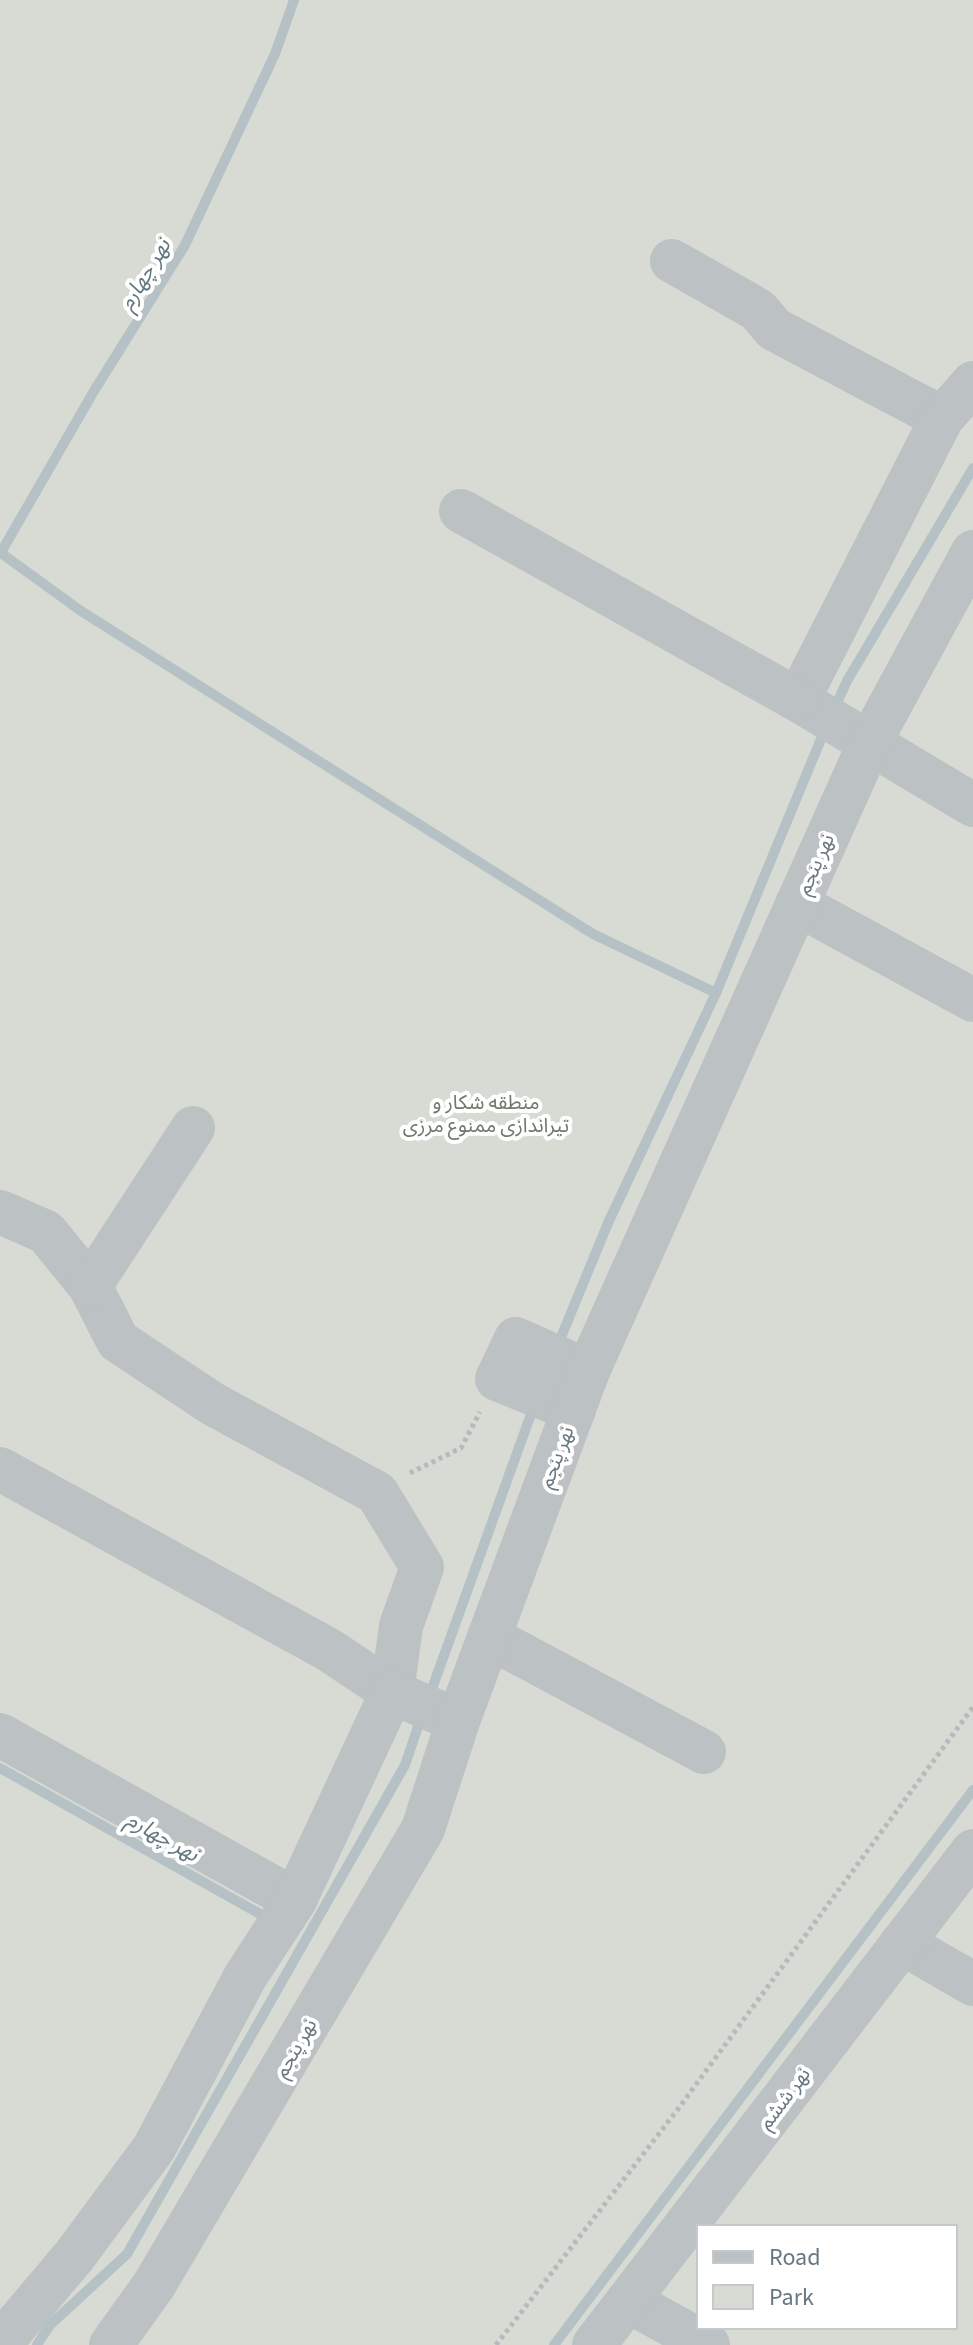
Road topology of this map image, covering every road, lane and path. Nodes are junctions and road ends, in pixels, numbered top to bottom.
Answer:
1 (672, 261) dead end
2 (973, 383) edge
3 (942, 418) junction
4 (461, 511) dead end
5 (971, 560) edge
6 (805, 705) junction
7 (860, 737) junction
8 (973, 805) edge
9 (797, 904) junction
10 (973, 1000) edge
11 (193, 1128) dead end
12 (0, 1212) edge
13 (90, 1286) junction
14 (549, 1381) junction
15 (0, 1469) edge
16 (377, 1493) junction
17 (489, 1637) junction
18 (425, 1707) junction
19 (973, 1707) edge
20 (0, 1735) edge
21 (704, 1752) dead end
22 (973, 1851) edge
23 (284, 1917) junction
24 (902, 1943) junction
25 (973, 1984) edge
26 (628, 2301) junction
27 (0, 2344) edge
28 (111, 2345) edge
29 (496, 2345) edge
30 (594, 2345) edge
31 (708, 2345) edge

1 - 3 street
2 - 3 street
3 - 6 street
4 - 6 street
5 - 7 street, نهر پنجم
6 - 7 street
7 - 8 street
7 - 9 street, نهر پنجم
9 - 10 street
9 - 14 street, نهر پنجم
11 - 13 street
12 - 13 street
13 - 16 street
14 - 16 path
14 - 17 street, نهر پنجم
15 - 18 street
16 - 18 street
17 - 18 street, نهر پنجم
17 - 21 street
18 - 23 street
18 - 28 street, نهر پنجم
19 - 29 path
20 - 23 street
22 - 24 street, نهر ششم
23 - 27 street
24 - 25 street
24 - 26 street, نهر ششم
26 - 30 street, نهر ششم
26 - 31 street

